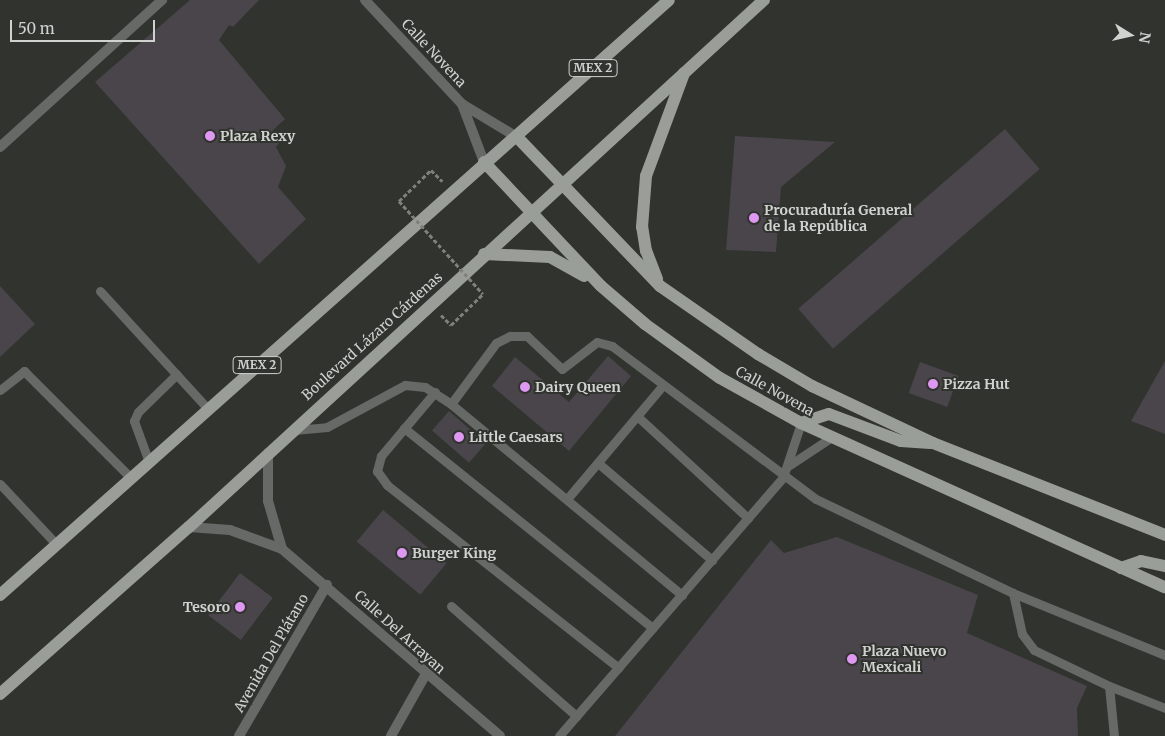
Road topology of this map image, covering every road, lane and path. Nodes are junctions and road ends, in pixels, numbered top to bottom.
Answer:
1 (162, 0) edge
2 (364, 0) edge
3 (669, 0) edge
4 (764, 0) edge
5 (685, 71) junction
6 (462, 104) junction
7 (517, 137) junction
8 (0, 147) edge
9 (484, 162) junction
10 (431, 170) dead end
11 (560, 183) junction
12 (530, 212) junction
13 (484, 254) junction
14 (601, 286) junction
15 (660, 286) junction
16 (100, 291) dead end
17 (451, 325) dead end
18 (177, 374) junction
19 (663, 385) junction
20 (0, 390) edge
21 (435, 392) junction
22 (452, 404) junction
23 (208, 409) junction
24 (637, 416) junction
25 (801, 423) junction
26 (404, 428) junction
27 (291, 430) junction
28 (832, 437) junction
29 (933, 443) junction
30 (268, 453) junction
31 (149, 462) junction
32 (598, 463) junction
33 (788, 466) junction
34 (783, 477) junction
35 (131, 478) junction
36 (0, 484) edge
37 (567, 500) junction
38 (748, 518) junction
39 (189, 527) junction
40 (1165, 535) edge
41 (57, 545) junction
42 (282, 549) junction
43 (712, 560) junction
44 (1165, 566) edge
45 (1122, 568) junction
46 (327, 584) junction
47 (1165, 587) edge
48 (1013, 593) junction
49 (682, 595) junction
50 (0, 596) edge
51 (451, 606) dead end
52 (653, 628) junction
53 (1165, 655) edge
54 (619, 668) junction
55 (426, 674) junction
56 (1108, 686) junction
57 (0, 694) edge
58 (1165, 708) edge
59 (576, 716) junction
60 (239, 736) edge
61 (391, 736) edge
62 (500, 736) edge
63 (559, 736) edge
64 (1114, 736) edge

1 - 8 street
2 - 6 street, Calle Novena
3 - 7 main road, MEX 2
4 - 5 main road, Boulevard Lázaro Cárdenas
5 - 11 main road, Boulevard Lázaro Cárdenas
5 - 15 main road
6 - 7 street, Calle Novena
6 - 9 street, Calle Novena
7 - 9 main road, MEX 2
7 - 11 main road, Calle Novena
9 - 12 main road, Calle Novena
9 - 23 main road, MEX 2
10 - 17 path, bridge
11 - 12 main road, Boulevard Lázaro Cárdenas
11 - 15 main road, Calle Novena
12 - 13 main road, Boulevard Lázaro Cárdenas
12 - 14 main road, Calle Novena
13 - 14 main road
13 - 27 main road, Boulevard Lázaro Cárdenas
14 - 25 main road, Calle Novena
15 - 29 main road, Calle Novena
16 - 18 lane
18 - 23 lane
18 - 31 lane
19 - 22 lane
19 - 24 lane
19 - 34 lane
20 - 35 lane
21 - 22 lane
21 - 26 lane
21 - 27 lane
22 - 37 lane
23 - 31 main road, MEX 2
24 - 32 lane
24 - 38 lane
25 - 28 main road, Calle Novena
25 - 29 main road
25 - 33 lane
26 - 52 lane
26 - 54 lane
27 - 30 main road, Boulevard Lázaro Cárdenas
28 - 33 lane
28 - 45 main road, Calle Novena
29 - 40 main road, Calle Novena
30 - 39 main road, Boulevard Lázaro Cárdenas
30 - 42 street
31 - 35 main road, MEX 2
32 - 37 lane
32 - 43 lane
33 - 34 lane
34 - 38 lane
34 - 48 lane
35 - 41 main road, MEX 2
36 - 41 lane
37 - 49 lane
38 - 43 lane
39 - 42 street, Calle Del Arrayan
39 - 57 main road, Boulevard Lázaro Cárdenas
41 - 50 main road, MEX 2
42 - 46 street, Calle Del Arrayan
43 - 49 lane
44 - 45 main road
45 - 47 main road, Calle Novena
46 - 55 street, Calle Del Arrayan
46 - 60 street, Avenida Del Plátano
48 - 53 lane
48 - 56 lane
49 - 52 lane
51 - 59 lane
52 - 54 lane
54 - 59 lane
55 - 61 street
55 - 62 street, Calle Del Arrayan
56 - 58 lane
56 - 64 lane
59 - 63 lane

